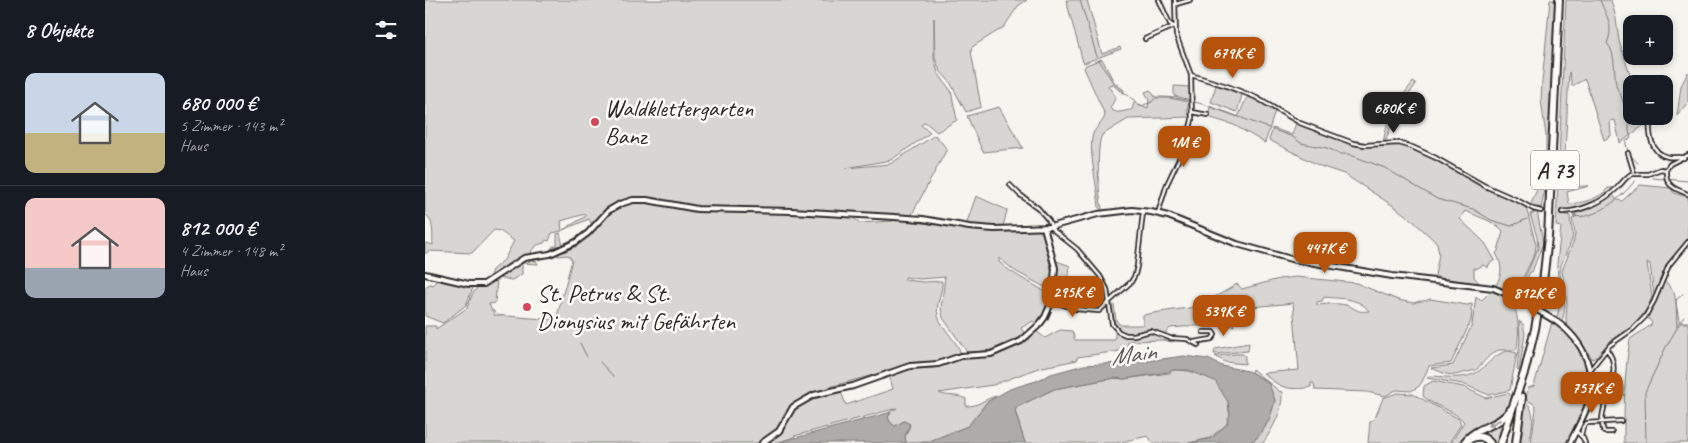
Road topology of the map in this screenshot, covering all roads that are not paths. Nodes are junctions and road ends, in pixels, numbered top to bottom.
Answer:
1 (1159, 0) edge
2 (1190, 0) edge
3 (1559, 0) edge
4 (1563, 0) edge
5 (1175, 2) edge
6 (1174, 27) junction
7 (1145, 39) dead end
8 (1191, 75) junction
9 (1192, 112) junction
10 (1208, 115) dead end
11 (1650, 125) edge
12 (1628, 153) dead end
13 (1688, 156) edge
14 (1684, 158) junction
15 (1666, 170) junction
16 (1634, 173) junction
17 (1010, 185) dead end
18 (1688, 194) edge
19 (1143, 211) junction
20 (1541, 211) tunnel mouth
21 (1563, 212) tunnel mouth
22 (1158, 213) junction
23 (1051, 226) junction
24 (1044, 227) junction
25 (1688, 242) edge
26 (425, 274) edge
27 (1103, 282) junction
28 (1054, 301) junction
29 (1109, 302) junction
30 (1203, 332) dead end
31 (1194, 342) junction
32 (1198, 345) dead end
33 (1607, 349) junction
34 (1590, 370) junction
35 (1519, 397) junction
36 (1621, 421) dead end
37 (1602, 423) junction
38 (1576, 431) junction
39 (1612, 432) dead end
40 (1581, 435) junction
41 (762, 443) edge
42 (1464, 443) edge
43 (1490, 443) edge
44 (1501, 443) edge
45 (1505, 443) edge
46 (1516, 443) edge
47 (1570, 443) edge
48 (1585, 443) edge

1 - 6 street
2 - 5 street
3 - 35 highway, A 73
4 - 35 highway, A 73
5 - 6 street
6 - 7 street
6 - 8 street
8 - 9 street
8 - 20 street
9 - 10 street
9 - 22 street
11 - 14 street
12 - 16 street
13 - 14 street
14 - 15 street
15 - 16 street
15 - 18 street
16 - 21 street
17 - 23 street
19 - 22 street
19 - 23 street
19 - 29 street
22 - 34 street, bridge
23 - 24 street
23 - 27 street
24 - 26 street
24 - 28 street
25 - 33 street
27 - 28 street
27 - 29 street
28 - 29 street
28 - 41 street
29 - 31 street
30 - 31 street
31 - 32 street
33 - 34 street
33 - 37 street
34 - 38 street
35 -> 42 highway
35 - 44 highway, A 73
35 - 45 highway, A 73
35 - 46 highway
36 - 37 street
37 - 39 street
37 - 40 street
38 - 40 street
38 - 47 street
40 - 48 street
42 - 43 highway

